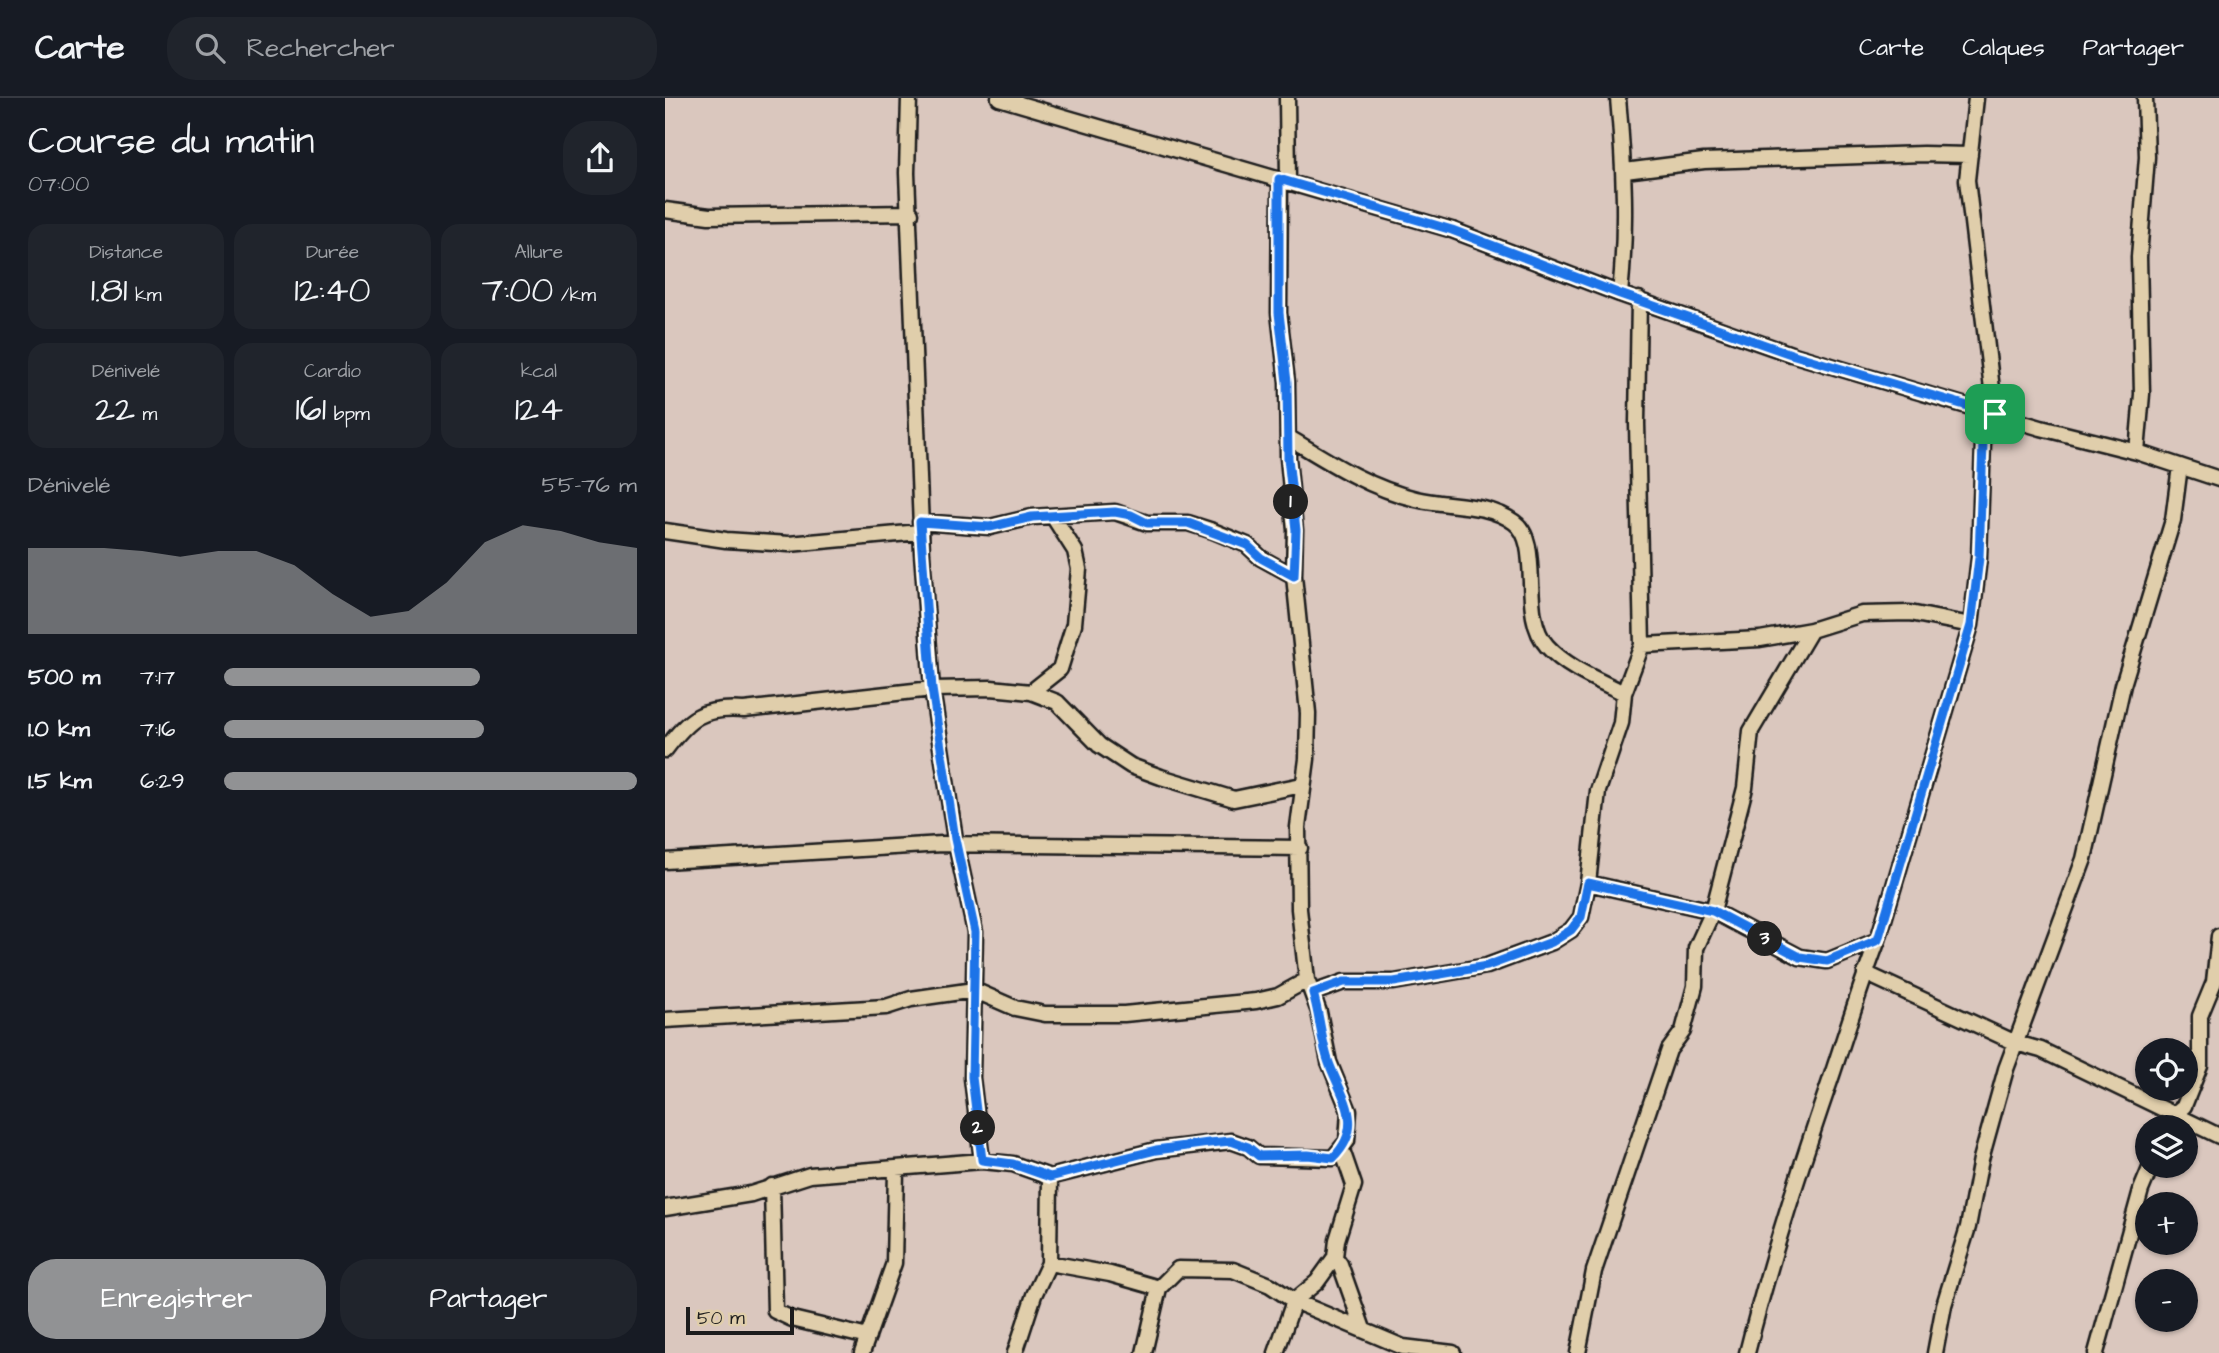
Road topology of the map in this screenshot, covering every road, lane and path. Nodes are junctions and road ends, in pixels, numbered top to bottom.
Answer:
1 (909, 98) edge
2 (999, 98) edge
3 (1287, 98) edge
4 (1618, 98) edge
5 (1976, 98) edge
6 (2145, 98) edge
7 (1970, 155) junction
8 (1625, 171) junction
9 (1284, 180) junction
10 (665, 210) edge
11 (911, 212) junction
12 (1620, 294) junction
13 (1639, 299) junction
14 (1995, 414) junction
15 (1288, 437) junction
16 (2137, 452) junction
17 (2180, 466) junction
18 (2219, 479) edge
19 (1053, 518) junction
20 (920, 527) junction
21 (665, 531) edge
22 (1294, 576) junction
23 (1971, 625) junction
24 (1811, 630) junction
25 (1642, 645) junction
26 (932, 689) junction
27 (1031, 692) junction
28 (1624, 693) junction
29 (665, 750) edge
30 (1302, 785) junction
31 (956, 845) junction
32 (1300, 848) junction
33 (665, 861) edge
34 (1588, 883) junction
35 (1713, 911) junction
36 (2219, 936) edge
37 (1878, 940) junction
38 (1865, 973) junction
39 (1310, 987) junction
40 (974, 990) junction
41 (665, 1020) edge
42 (2016, 1042) junction
43 (2159, 1115) edge
44 (2176, 1115) edge
45 (2198, 1130) edge
46 (2219, 1136) edge
47 (1342, 1150) junction
48 (982, 1160) junction
49 (896, 1170) junction
50 (1050, 1177) junction
51 (2146, 1178) edge
52 (772, 1186) junction
53 (665, 1208) edge
54 (1335, 1257) junction
55 (1049, 1263) junction
56 (1160, 1288) junction
57 (1294, 1301) junction
58 (1363, 1329) junction
59 (868, 1337) junction
60 (1404, 1350) edge
61 (2098, 1351) edge
62 (862, 1353) edge
63 (1015, 1353) edge
64 (1144, 1353) edge
65 (1276, 1353) edge
66 (1453, 1353) edge
67 (1578, 1353) edge
68 (1747, 1353) edge
69 (1935, 1353) edge

1 - 11 street
2 - 9 street
3 - 9 street
4 - 8 street
5 - 7 street
6 - 16 street
7 - 8 street
7 - 14 street
8 - 12 street
9 - 12 street
9 - 15 street
10 - 11 street
11 - 20 street
12 - 13 street
13 - 14 street
13 - 25 street
14 - 16 street
14 - 23 street
15 - 22 street
15 - 28 street
16 - 17 street
17 - 18 street
17 - 42 street
19 - 20 street
19 - 22 street
19 - 27 street
20 - 21 street
20 - 26 street
22 - 30 street
23 - 24 street
23 - 37 street
24 - 25 street
24 - 35 street
25 - 28 street
26 - 27 street
26 - 29 street
26 - 31 street
27 - 30 street
28 - 34 street
30 - 32 street
31 - 32 street
31 - 33 street
31 - 40 street
32 - 39 street
34 - 35 street
34 - 39 street
35 - 37 street
35 - 67 street
36 - 44 street
37 - 38 street
38 - 42 street
38 - 68 street
39 - 40 street
39 - 47 street
40 - 41 street
40 - 48 street
42 - 43 street
42 - 69 street
45 - 46 street
47 - 50 street
47 - 54 street
48 - 49 street
48 - 50 street
49 - 52 street
49 - 59 street
50 - 55 street
51 - 61 street
52 - 53 street
52 - 59 street
54 - 57 street
54 - 58 street
55 - 56 street
55 - 63 street
56 - 57 street
56 - 64 street
57 - 58 street
57 - 65 street
58 - 60 street
59 - 62 street
60 - 66 street

